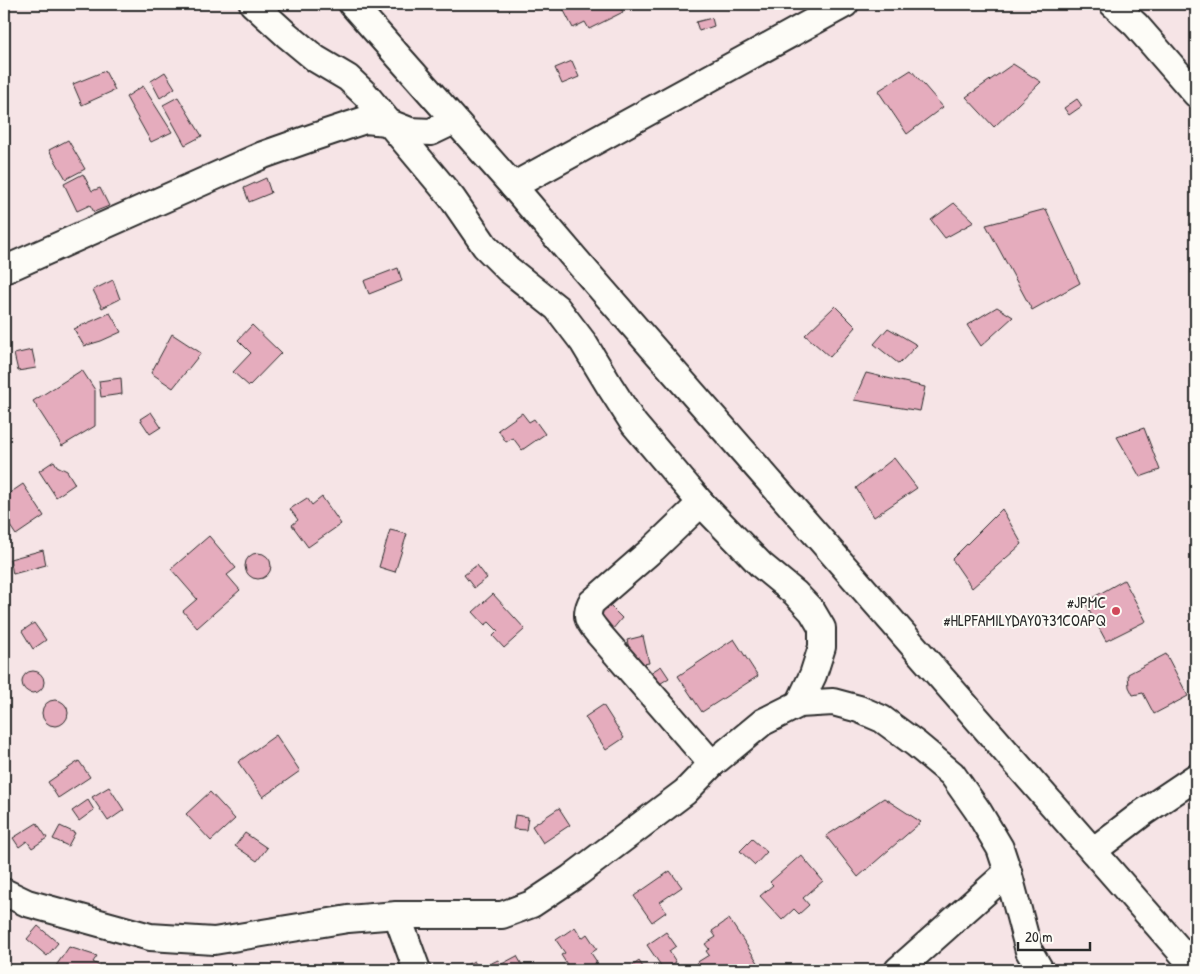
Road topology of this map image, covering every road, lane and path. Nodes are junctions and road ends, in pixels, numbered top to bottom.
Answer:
1 (254, 4) edge
2 (352, 4) edge
3 (846, 4) edge
4 (1113, 4) edge
5 (1196, 94) edge
6 (454, 121) junction
7 (387, 122) junction
8 (513, 186) junction
9 (4, 270) edge
10 (701, 503) junction
11 (799, 704) junction
12 (712, 764) junction
13 (1196, 777) edge
14 (1093, 851) junction
15 (1008, 872) junction
16 (4, 892) edge
17 (397, 915) junction
18 (1188, 967) edge
19 (417, 970) edge
20 (898, 970) edge
21 (1040, 970) edge

1 - 7 street
2 - 6 street
3 - 8 street
4 - 5 street
6 - 7 street
6 - 8 street
7 - 9 street
7 - 10 street
8 - 14 street
10 - 11 street
10 - 12 street
11 - 12 street
11 - 15 street
12 - 17 street
13 - 14 street
14 - 18 street
15 - 20 street
15 - 21 street
16 - 17 street
17 - 19 street

